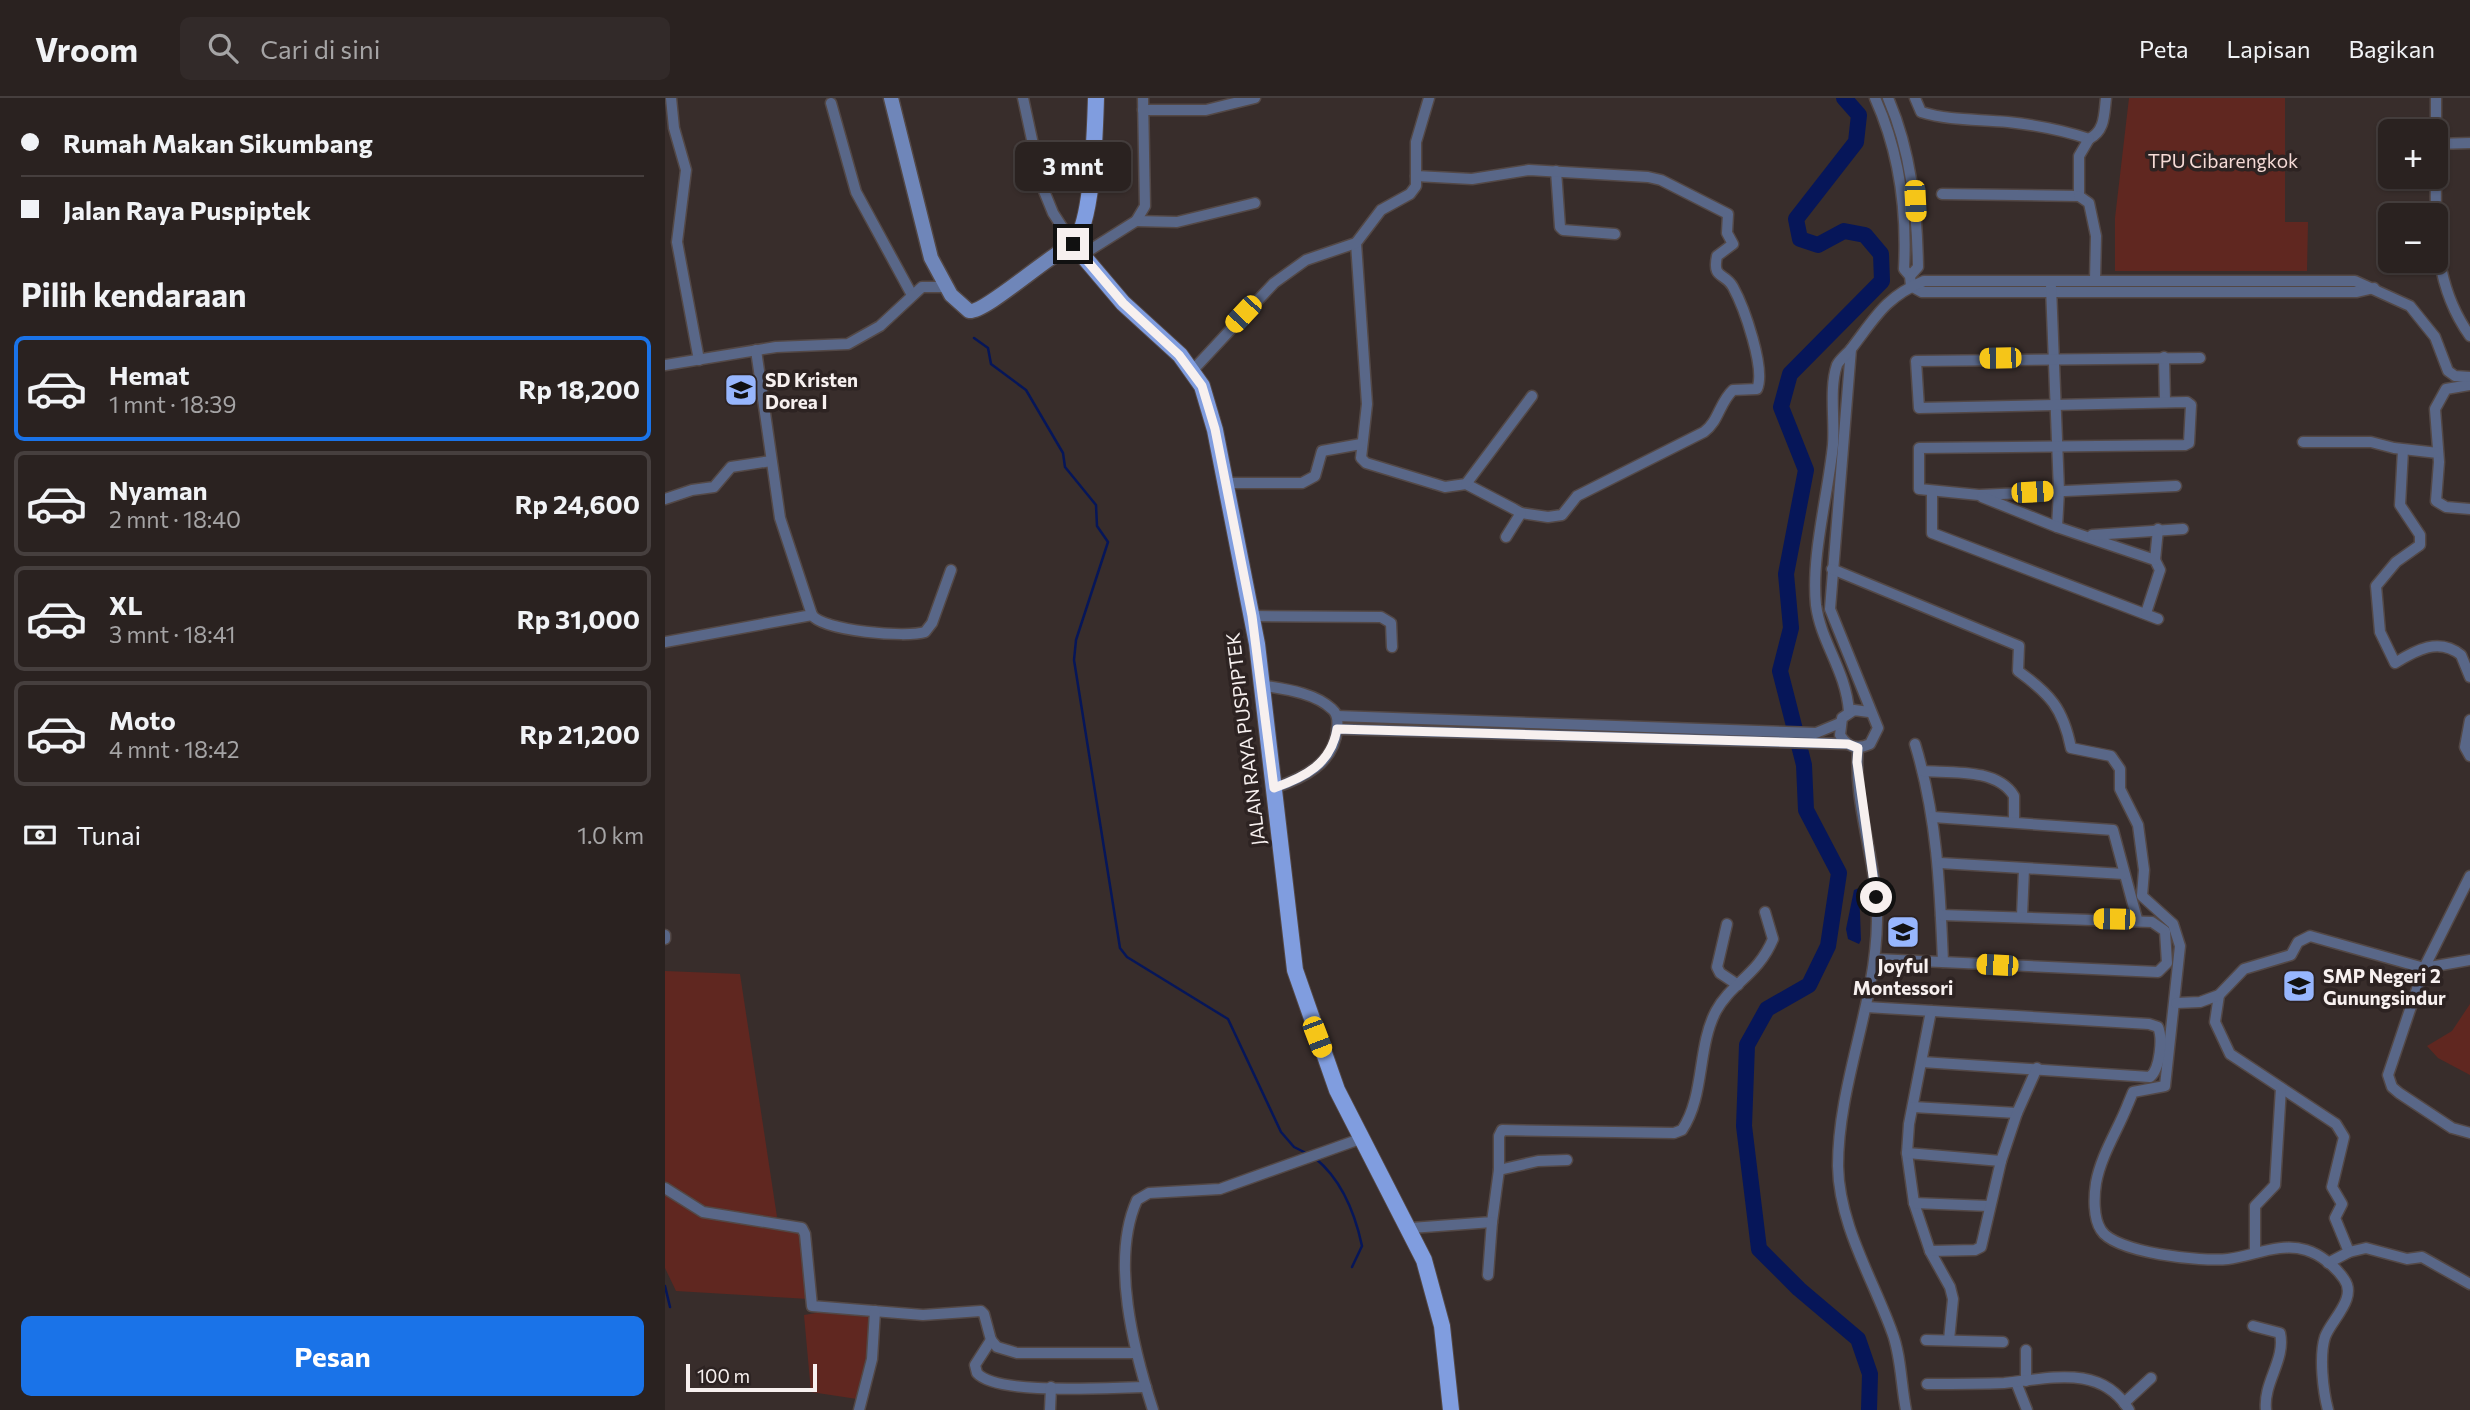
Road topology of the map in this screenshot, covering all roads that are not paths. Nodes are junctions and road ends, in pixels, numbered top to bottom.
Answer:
1 (671, 98) edge
2 (891, 98) edge
3 (1023, 98) edge
4 (1097, 98) edge
5 (1143, 98) edge
6 (1255, 98) edge
7 (1429, 98) edge
8 (1875, 98) edge
9 (1888, 98) edge
10 (1915, 98) edge
11 (2106, 98) edge
12 (2436, 98) edge
13 (831, 103) dead end
14 (1143, 110) junction
15 (2436, 119) edge
16 (2089, 139) junction
17 (2448, 143) edge
18 (2470, 143) edge
19 (1556, 172) junction
20 (1416, 176) junction
21 (2437, 189) edge
22 (1942, 194) dead end
23 (2079, 196) junction
24 (1915, 201) junction
25 (1902, 203) junction
26 (1255, 204) dead end
27 (1136, 221) junction
28 (1615, 234) dead end
29 (677, 242) junction
30 (1356, 243) junction
31 (665, 244) edge
32 (1077, 250) junction
33 (2095, 280) junction
34 (1910, 281) junction
35 (2051, 286) junction
36 (2150, 286) junction
37 (946, 287) junction
38 (912, 295) junction
39 (2470, 336) edge
40 (1851, 349) junction
41 (756, 350) junction
42 (2054, 357) junction
43 (2164, 357) junction
44 (2200, 358) dead end
45 (699, 360) junction
46 (665, 365) edge
47 (1193, 370) junction
48 (2470, 377) edge
49 (2470, 385) edge
50 (1532, 396) dead end
51 (2165, 402) junction
52 (2056, 403) junction
53 (1847, 417) junction
54 (1834, 418) junction
55 (2303, 442) dead end
56 (1361, 444) junction
57 (2057, 447) junction
58 (2403, 450) junction
59 (2438, 453) junction
60 (771, 461) junction
61 (1226, 483) junction
62 (1466, 484) junction
63 (2176, 486) dead end
64 (1932, 491) junction
65 (2059, 491) junction
66 (1979, 495) junction
67 (665, 499) edge
68 (2470, 509) edge
69 (1521, 513) junction
70 (2057, 527) junction
71 (2158, 529) junction
72 (2183, 529) dead end
73 (2087, 535) junction
74 (1506, 537) dead end
75 (2155, 560) junction
76 (1832, 569) junction
77 (951, 570) dead end
78 (2146, 613) junction
79 (812, 615) junction
80 (1252, 616) junction
81 (2158, 619) dead end
82 (665, 642) edge
83 (1392, 647) dead end
84 (2470, 677) edge
85 (1260, 685) junction
86 (1849, 712) junction
87 (1869, 712) junction
88 (1338, 716) junction
89 (2470, 720) edge
90 (1840, 723) junction
91 (1337, 729) junction
92 (1786, 738) junction
93 (1816, 739) junction
94 (1915, 744) dead end
95 (1853, 746) junction
96 (2470, 756) edge
97 (1923, 771) junction
98 (1274, 788) junction
99 (1933, 817) junction
100 (2014, 822) junction
101 (1940, 863) junction
102 (2024, 869) junction
103 (2124, 874) junction
104 (2470, 876) edge
105 (1765, 912) dead end
106 (1941, 915) junction
107 (2022, 916) junction
108 (2137, 919) junction
109 (1727, 924) dead end
110 (1876, 960) junction
111 (2470, 960) edge
112 (1943, 962) junction
113 (2424, 968) junction
114 (1738, 985) junction
115 (2219, 995) junction
116 (2176, 1003) junction
117 (1866, 1007) junction
118 (1931, 1011) junction
119 (1922, 1062) junction
120 (2038, 1068) junction
121 (2281, 1088) junction
122 (1913, 1107) junction
123 (2017, 1112) junction
124 (2470, 1133) edge
125 (1360, 1139) junction
126 (1907, 1153) junction
127 (1567, 1160) dead end
128 (2001, 1161) junction
129 (1499, 1170) junction
130 (665, 1188) edge
131 (1914, 1203) junction
132 (1989, 1206) junction
133 (1492, 1222) junction
134 (1411, 1228) junction
135 (1930, 1251) junction
136 (2255, 1252) junction
137 (2349, 1252) junction
138 (2328, 1263) junction
139 (1488, 1275) dead end
140 (2470, 1284) edge
141 (875, 1311) junction
142 (2253, 1326) dead end
143 (991, 1340) junction
144 (1926, 1340) dead end
145 (1949, 1340) junction
146 (2003, 1342) dead end
147 (2026, 1350) dead end
148 (1135, 1353) junction
149 (2151, 1378) dead end
150 (2021, 1381) junction
151 (1927, 1384) dead end
152 (1051, 1387) junction
153 (1146, 1387) junction
154 (2127, 1406) edge
155 (859, 1410) edge
156 (1051, 1410) edge
157 (1153, 1410) edge
158 (1451, 1410) edge
159 (1906, 1410) edge
160 (2027, 1410) edge
161 (2266, 1410) edge
162 (2328, 1410) edge

1 - 29 street
2 - 37 street
3 - 32 street, JALAN RAYA PUSPIPTEK
4 - 32 main road
5 - 14 street
6 - 14 street
7 - 20 street
8 - 25 street
9 - 24 street
10 - 16 street
11 - 16 street
12 - 15 street
13 - 38 street
14 - 27 street
16 - 23 street
17 - 18 street
19 - 20 street
19 - 28 street
19 - 69 street
20 - 30 street
21 - 39 street
22 - 23 street
23 - 33 street
24 - 25 street
24 - 34 street
25 - 34 street
26 - 27 street
27 - 32 street
29 - 31 street
29 - 45 street
30 - 47 street
30 - 56 street
32 - 37 street
32 - 47 main road, JALAN RAYA PUSPIPTEK
33 - 35 street
33 - 36 street
34 - 35 street
34 - 40 street
35 - 36 street
35 - 42 street
36 - 48 street
37 - 38 street
38 - 41 street
40 - 53 street
40 - 54 street
41 - 45 street
41 - 60 street
42 - 43 street
42 - 52 street
42 - 52 street
43 - 44 street
43 - 51 street
45 - 46 street
47 - 61 main road, JALAN RAYA PUSPIPTEK
49 - 59 street
50 - 62 street
51 - 52 street
51 - 57 street
52 - 57 street
53 - 54 street
53 - 76 street
54 - 86 street
55 - 58 street
56 - 61 street
56 - 62 street
57 - 64 street
57 - 65 street
58 - 59 street
58 - 84 street
59 - 68 street
60 - 67 street
60 - 79 street
61 - 80 main road, JALAN RAYA PUSPIPTEK
62 - 69 street
63 - 65 street
64 - 66 street
64 - 78 street
65 - 66 street
65 - 70 street
66 - 70 street
69 - 74 street
70 - 73 street
71 - 72 street
71 - 73 street
71 - 75 street
73 - 75 street
75 - 78 street
76 - 87 street
76 - 116 street
77 - 79 street
78 - 81 street
79 - 82 street
80 - 83 street
80 - 85 main road, JALAN RAYA PUSPIPTEK
85 - 88 street
85 - 98 main road, JALAN RAYA PUSPIPTEK
86 - 87 street
86 - 90 street
87 - 95 street
88 - 91 street
88 - 92 street
89 - 96 street
90 - 93 street
90 - 95 street
91 - 92 street
91 - 98 street
92 - 93 street
93 - 95 street
94 - 97 street
95 - 110 street
97 - 99 street
97 - 100 street
98 - 125 main road, JALAN RAYA PUSPIPTEK
99 - 100 street
99 - 101 street
100 - 103 street
101 - 102 street
101 - 106 street
102 - 103 street
102 - 107 street
103 - 108 street
104 - 113 street
105 - 114 street
106 - 107 street
106 - 112 street
107 - 108 street
108 - 112 street
109 - 114 street
110 - 112 street
110 - 117 street
111 - 113 street
113 - 115 street
113 - 124 street
114 - 129 street
115 - 116 street
115 - 121 street
116 - 136 street
117 - 118 street
117 - 159 street
118 - 119 street
118 - 120 street
119 - 120 street
119 - 122 street
120 - 123 street
121 - 136 street
121 - 137 street
122 - 123 street
122 - 126 street
123 - 128 street
125 - 134 main road, JALAN RAYA PUSPIPTEK
125 - 148 street
126 - 128 street
126 - 131 street
127 - 129 street
128 - 132 street
129 - 133 street
130 - 141 street
131 - 132 street
131 - 135 street
132 - 135 street
133 - 134 street
133 - 139 street
134 - 158 main road, JALAN RAYA PUSPIPTEK
135 - 145 street
136 - 138 street
137 - 138 street
137 - 140 street
138 - 162 street
141 - 143 street
141 - 155 street
142 - 161 street
143 - 148 street
143 - 152 street
144 - 145 street
145 - 146 street
147 - 150 street
148 - 153 street
149 - 154 street
150 - 151 street
150 - 154 street
150 - 160 street
152 - 153 street
152 - 156 street
153 - 157 street

